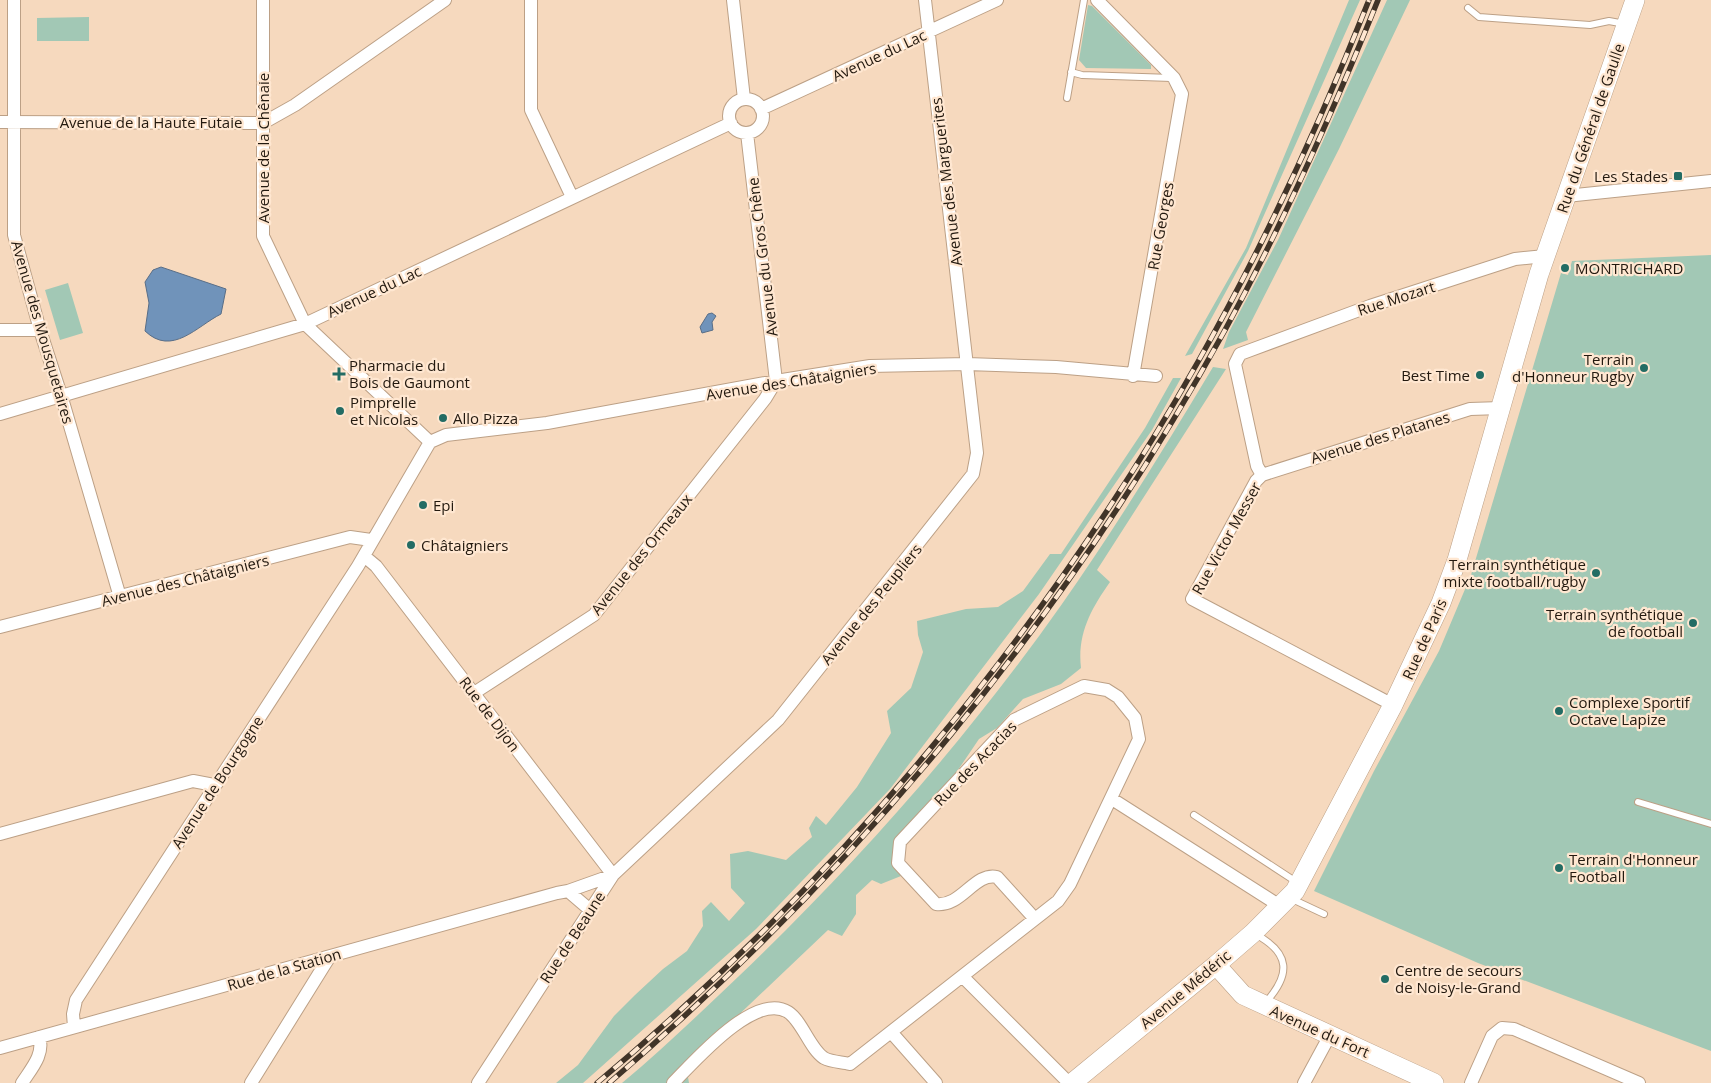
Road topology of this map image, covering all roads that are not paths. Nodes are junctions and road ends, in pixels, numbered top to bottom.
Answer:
1 (14, 0) edge
2 (263, 0) edge
3 (445, 0) edge
4 (531, 0) edge
5 (733, 0) edge
6 (925, 0) edge
7 (997, 0) edge
8 (1084, 0) edge
9 (1097, 0) edge
10 (1635, 0) edge
11 (1468, 8) dead end
12 (1626, 24) junction
13 (928, 32) junction
14 (1071, 72) junction
15 (1174, 78) junction
16 (1066, 98) dead end
17 (744, 99) junction
18 (761, 109) junction
19 (6, 122) edge
20 (263, 123) junction
21 (731, 123) junction
22 (747, 133) junction
23 (1711, 181) edge
24 (1566, 196) junction
25 (572, 197) junction
26 (1545, 256) junction
27 (305, 324) junction
28 (0, 330) edge
29 (40, 330) junction
30 (1250, 350) joint
31 (967, 364) junction
32 (1133, 376) junction
33 (1156, 376) dead end
34 (776, 381) junction
35 (61, 395) junction
36 (1501, 408) junction
37 (0, 414) edge
38 (430, 442) junction
39 (1262, 475) junction
40 (371, 540) junction
41 (364, 556) junction
42 (120, 597) junction
43 (0, 628) edge
44 (474, 693) junction
45 (1394, 705) junction
46 (214, 785) junction
47 (1112, 799) junction
48 (1638, 802) dead end
49 (686, 807) joint
50 (1194, 815) dead end
51 (1711, 824) edge
52 (0, 834) edge
53 (613, 875) junction
54 (568, 891) junction
55 (1290, 895) junction
56 (589, 909) junction
57 (1324, 914) dead end
58 (1035, 919) junction
59 (1253, 933) junction
60 (330, 956) junction
61 (1216, 965) junction
62 (963, 977) junction
63 (1262, 1005) junction
64 (74, 1027) junction
65 (891, 1032) junction
66 (1330, 1035) junction
67 (39, 1037) junction
68 (0, 1048) edge
69 (22, 1083) edge
70 (251, 1083) edge
71 (478, 1083) edge
72 (673, 1083) edge
73 (936, 1083) edge
74 (1068, 1083) edge
75 (1072, 1083) edge
76 (1304, 1083) edge
77 (1434, 1083) edge
78 (1471, 1083) edge
79 (1639, 1083) edge

1 - 19 street, Avenue des Mousquetaires
2 - 20 street, Avenue de la Chênaie
3 - 20 street, Avenue de la Haute Futaie
4 - 25 street
5 - 17 street
6 - 13 street, Avenue des Marguerites
7 - 13 street, Avenue du Lac
8 - 14 lane
9 - 15 street, Rue Georges
10 - 12 main road, Rue du Général de Gaulle
11 - 12 lane
12 - 24 main road, Rue du Général de Gaulle
13 - 18 street, Avenue du Lac
13 - 31 street, Avenue des Marguerites
14 - 15 lane
14 - 16 lane
15 - 32 street, Rue Georges
17 - 18 street
17 - 21 street
18 - 22 street
19 - 20 street, Avenue de la Haute Futaie
19 - 29 street, Avenue des Mousquetaires
20 - 27 street, Avenue de la Chênaie
21 - 22 street
21 - 25 street, Avenue du Lac
22 - 34 street, Avenue du Gros Chêne
23 - 24 street
24 - 26 main road, Rue du Général de Gaulle
25 - 27 street, Avenue du Lac
26 - 30 street, Rue Mozart
26 - 36 main road, Rue de Paris
27 - 35 street, Avenue du Lac
27 - 38 street, Avenue de la Chênaie
28 - 29 street
29 - 35 street, Avenue des Mousquetaires
30 - 39 street, Rue Victor Messer
31 - 32 street, Avenue des Châtaigniers
31 - 34 street, Avenue des Châtaigniers
31 - 49 street, Avenue des Peupliers
32 - 33 street, Avenue des Châtaigniers
34 - 38 street, Avenue des Châtaigniers
34 - 44 street, Avenue des Ormeaux
35 - 37 street, Avenue du Lac
35 - 42 street, Avenue des Mousquetaires
36 - 39 street, Avenue des Platanes
36 - 45 main road, Rue de Paris
38 - 40 street, Avenue de Bourgogne
39 - 45 street, Rue Victor Messer
40 - 41 street, Avenue de Bourgogne
40 - 42 street, Avenue des Châtaigniers
41 - 44 street, Rue de Dijon
41 - 46 street, Avenue de Bourgogne
42 - 43 street, Avenue des Châtaigniers
44 - 53 street, Rue de Dijon
45 - 55 main road, Rue de Paris
46 - 52 street
46 - 64 street, Avenue de Bourgogne
47 - 55 street
47 - 58 street, Rue des Acacias
47 - 58 street, Rue des Acacias
48 - 51 lane
49 - 53 street, Rue de Beaune
50 - 55 lane
53 - 54 street, Rue de la Station
53 - 56 street, Rue de Beaune
54 - 56 street
54 - 60 street, Rue de la Station
55 - 57 lane
55 - 59 main road, Avenue Médéric
56 - 71 street, Rue de Beaune
58 - 62 street, Rue des Acacias
59 - 61 main road, Avenue Médéric
59 - 63 lane
60 - 64 street, Rue de la Station
60 - 70 street
61 - 63 main road, Avenue du Fort
61 - 75 main road, Avenue Médéric
62 - 65 street, Rue des Acacias
62 - 74 street
63 - 66 main road, Avenue du Fort
64 - 67 street, Rue de la Station
65 - 72 street, Rue des Acacias
65 - 73 street
66 - 76 street
66 - 77 main road, Avenue du Fort
67 - 68 street, Rue de la Station
67 - 69 street
78 - 79 street

